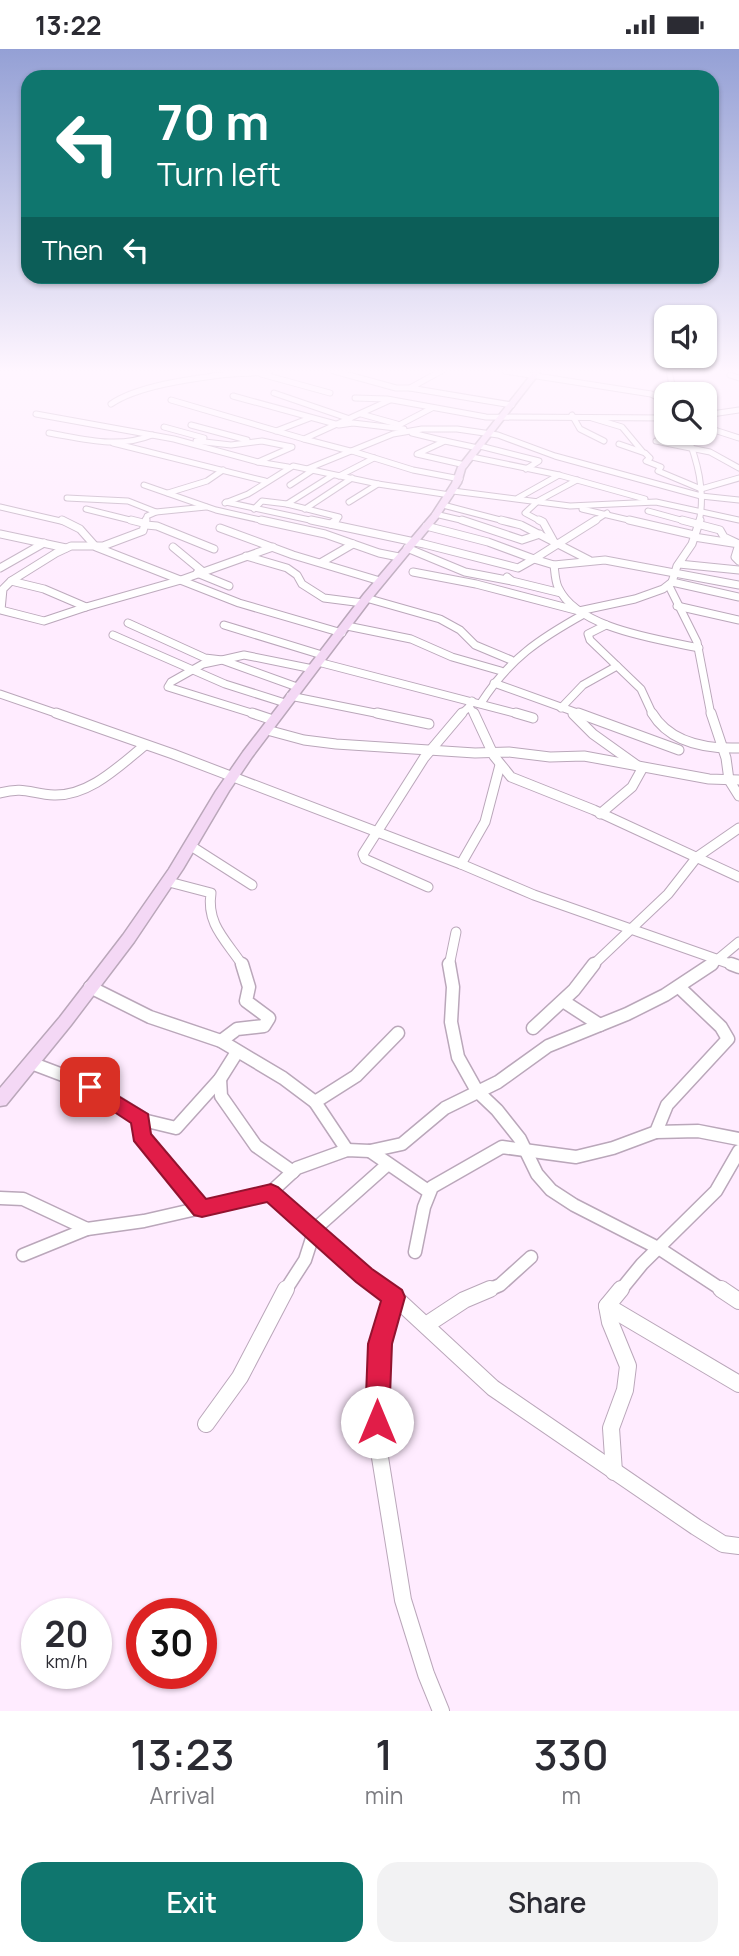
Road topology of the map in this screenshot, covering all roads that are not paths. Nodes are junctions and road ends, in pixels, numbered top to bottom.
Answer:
1 (692, 448) edge
2 (136, 449) edge
3 (206, 449) edge
4 (288, 449) edge
5 (341, 449) edge
6 (357, 449) edge
7 (427, 449) edge
8 (462, 449) edge
9 (479, 449) edge
10 (533, 449) edge
11 (632, 449) edge
12 (639, 449) edge
13 (695, 449) edge
14 (351, 451) junction
15 (642, 452) junction
16 (474, 454) junction
17 (374, 459) junction
18 (258, 462) junction
19 (290, 467) junction
20 (526, 468) junction
21 (739, 468) edge
22 (223, 470) junction
23 (310, 470) junction
24 (336, 475) junction
25 (559, 475) junction
26 (352, 478) junction
27 (739, 478) edge
28 (460, 479) junction
29 (577, 480) junction
30 (265, 481) junction
31 (378, 484) junction
32 (144, 485) dead end
33 (290, 485) dead end
34 (701, 492) junction
35 (168, 493) junction
36 (452, 493) junction
37 (67, 498) dead end
38 (517, 498) junction
39 (739, 500) edge
40 (538, 501) junction
41 (226, 502) junction
42 (349, 502) dead end
43 (656, 502) junction
44 (287, 504) junction
45 (443, 505) junction
46 (570, 506) junction
47 (0, 507) edge
48 (209, 507) junction
49 (86, 509) dead end
50 (254, 509) junction
51 (305, 509) junction
52 (648, 511) dead end
53 (702, 511) junction
54 (156, 512) junction
55 (607, 513) junction
56 (435, 514) junction
57 (739, 520) edge
58 (144, 524) junction
59 (331, 524) junction
60 (698, 524) junction
61 (426, 526) junction
62 (220, 528) dead end
63 (0, 534) edge
64 (540, 534) junction
65 (694, 536) junction
66 (44, 543) junction
67 (555, 543) junction
68 (354, 544) junction
69 (739, 544) edge
70 (96, 547) junction
71 (173, 547) dead end
72 (273, 547) junction
73 (65, 548) junction
74 (214, 549) dead end
75 (406, 549) junction
76 (246, 556) junction
77 (534, 559) junction
78 (589, 560) junction
79 (739, 561) edge
80 (322, 562) junction
81 (679, 564) junction
82 (554, 565) junction
83 (518, 568) junction
84 (0, 569) edge
85 (739, 570) edge
86 (673, 571) junction
87 (199, 572) junction
88 (413, 572) dead end
89 (19, 575) junction
90 (181, 580) junction
91 (11, 581) junction
92 (380, 581) junction
93 (512, 581) junction
94 (670, 584) junction
95 (739, 585) edge
96 (229, 586) dead end
97 (2, 589) edge
98 (561, 593) junction
99 (739, 597) edge
100 (364, 601) junction
101 (1, 606) edge
102 (677, 606) junction
103 (86, 607) junction
104 (582, 612) junction
105 (739, 621) edge
106 (128, 623) dead end
107 (224, 625) dead end
108 (606, 625) junction
109 (344, 629) junction
110 (113, 635) dead end
111 (699, 648) junction
112 (222, 660) junction
113 (511, 660) junction
114 (318, 662) junction
115 (617, 666) junction
116 (192, 670) junction
117 (501, 671) junction
118 (494, 683) junction
119 (298, 687) junction
120 (0, 694) edge
121 (288, 700) junction
122 (474, 704) junction
123 (566, 709) junction
124 (533, 718) dead end
125 (273, 720) junction
126 (429, 724) dead end
127 (267, 730) junction
128 (144, 745) junction
129 (739, 748) edge
130 (430, 750) junction
131 (679, 750) dead end
132 (720, 750) junction
133 (490, 752) junction
134 (499, 765) junction
135 (642, 769) junction
136 (232, 778) junction
137 (728, 780) junction
138 (739, 780) edge
139 (0, 793) edge
140 (739, 796) edge
141 (600, 814) junction
142 (739, 828) edge
143 (377, 833) junction
144 (191, 845) junction
145 (697, 857) junction
146 (461, 864) junction
147 (739, 877) edge
148 (169, 882) junction
149 (252, 885) dead end
150 (428, 887) dead end
151 (627, 929) junction
152 (456, 932) dead end
153 (739, 942) edge
154 (716, 959) junction
155 (739, 968) edge
156 (90, 987) junction
157 (679, 987) junction
158 (563, 1001) junction
159 (600, 1025) junction
160 (533, 1028) dead end
161 (398, 1033) dead end
162 (221, 1041) junction
163 (237, 1052) junction
164 (31, 1063) junction
165 (220, 1079) junction
166 (477, 1091) junction
167 (0, 1100) edge
168 (315, 1102) junction
169 (141, 1120) junction
170 (656, 1132) junction
171 (739, 1139) edge
172 (346, 1150) junction
173 (370, 1151) junction
174 (523, 1151) junction
175 (739, 1151) edge
176 (388, 1164) junction
177 (293, 1172) junction
178 (428, 1191) junction
179 (271, 1192) junction
180 (0, 1198) edge
181 (202, 1209) junction
182 (87, 1229) junction
183 (315, 1229) junction
184 (660, 1249) junction
185 (415, 1252) dead end
186 (23, 1255) dead end
187 (531, 1257) dead end
188 (394, 1297) junction
189 (739, 1300) edge
190 (607, 1306) junction
191 (426, 1325) junction
192 (739, 1384) edge
193 (206, 1424) dead end
194 (614, 1472) junction
195 (739, 1546) edge
196 (441, 1711) edge

1 - 34 street
2 - 22 street
3 - 18 street
4 - 18 street
5 - 14 street
6 - 14 street
7 - 16 street
8 - 16 street
9 - 16 street
10 - 34 street
11 - 15 street
12 - 15 street
13 - 21 street
14 - 17 street
14 - 23 street
15 - 34 street
16 - 20 street
16 - 20 street
16 - 28 street
17 - 24 street
17 - 28 street
18 - 19 street
19 - 23 street
19 - 30 street
20 - 25 street
22 - 30 street
22 - 35 street
23 - 24 street
23 - 33 street
24 - 26 street
24 - 44 street
25 - 29 street
25 - 38 street
26 - 31 street
26 - 51 street
27 - 34 street
28 - 36 street
29 - 40 street
29 - 43 street
30 - 41 street
31 - 36 street
31 - 42 street
32 - 35 street
34 - 39 street
34 - 53 street
35 - 48 street
36 - 38 street
36 - 45 street
37 - 54 street
38 - 40 street
40 - 46 street
40 - 67 street
41 - 48 street
41 - 50 street
43 - 46 street
43 - 53 street
44 - 50 street
44 - 51 street
45 - 56 street
45 - 64 street
46 - 55 street
47 - 70 street
48 - 54 street
48 - 68 street
49 - 58 street
50 - 59 street
51 - 59 street
52 - 60 street
53 - 57 street
53 - 60 street
54 - 58 street
55 - 65 street
55 - 67 street
56 - 61 street
56 - 64 street
58 - 70 street
58 - 74 street
59 - 75 street
60 - 65 street
60 - 69 street
61 - 75 street
61 - 77 street
62 - 72 street
63 - 66 street
64 - 67 street
65 - 69 street
65 - 81 street
66 - 73 street
66 - 84 street
67 - 77 street
67 - 78 street
68 - 75 street
68 - 80 street
69 - 79 street
70 - 73 street
70 - 90 street
71 - 87 street
72 - 76 street
72 - 80 street
73 - 89 street
75 - 83 street
75 - 92 street
75 - 93 street
76 - 87 street
76 - 100 street
77 - 82 street
77 - 83 street
78 - 82 street
78 - 86 street
80 - 92 street
81 - 85 street
81 - 86 street
82 - 98 street
83 - 93 street
84 - 89 street
86 - 94 street
86 - 95 street
87 - 90 street
87 - 96 street
88 - 104 street
89 - 91 street
90 - 103 street
90 - 109 street
91 - 97 street
91 - 103 street
92 - 100 street
93 - 98 street
94 - 99 street
94 - 102 street
94 - 104 street
97 - 101 street
98 - 104 street
100 - 109 street
100 - 113 street
101 - 103 street
102 - 105 street
102 - 111 street
104 - 108 street
104 - 113 street
106 - 112 street
107 - 114 street
108 - 111 street
108 - 115 street
109 - 114 street
109 - 117 street
110 - 116 street
111 - 132 street
112 - 114 street
112 - 116 street
112 - 119 street
113 - 117 street
114 - 119 street
114 - 122 street
115 - 123 street
115 - 132 street
116 - 121 street
116 - 125 street
117 - 118 street
118 - 122 street
118 - 123 street
119 - 121 street
120 - 128 street
121 - 125 street
121 - 126 street
122 - 124 street
122 - 130 street
122 - 133 street
123 - 131 street
123 - 135 street
125 - 127 street
127 - 130 street
127 - 136 street
128 - 136 street
128 - 139 street
129 - 132 street
130 - 133 street
130 - 143 street
132 - 137 street
133 - 134 street
133 - 135 street
134 - 141 street
134 - 146 street
135 - 137 street
135 - 141 street
136 - 143 street
136 - 144 street
137 - 138 street
137 - 140 street
141 - 145 street
142 - 145 street
143 - 146 street
143 - 150 street
144 - 148 street
144 - 149 street
145 - 147 street
145 - 151 street
146 - 151 street
148 - 156 street
148 - 162 street
151 - 154 street
151 - 158 street
152 - 166 street
153 - 154 street
154 - 155 street
154 - 157 street
156 - 162 street
156 - 164 street
157 - 159 street
157 - 170 street
158 - 159 street
158 - 160 street
159 - 166 street
161 - 168 street
162 - 163 street
163 - 165 street
163 - 168 street
164 - 167 street
164 - 169 street
165 - 169 street
165 - 177 street
166 - 173 street
166 - 174 street
168 - 172 street
169 - 181 street
170 - 171 street
170 - 174 street
172 - 173 street
172 - 177 street
173 - 176 street
174 - 178 street
174 - 184 street
175 - 184 street
176 - 178 street
176 - 183 street
177 - 179 street
178 - 185 street
179 - 181 street
179 - 183 street
180 - 182 street
181 - 182 street
182 - 186 street
183 - 188 street
183 - 193 street
184 - 189 street
184 - 190 street
187 - 191 street
188 - 191 street
188 - 196 street
190 - 192 street
190 - 194 street
191 - 194 street
194 - 195 street

